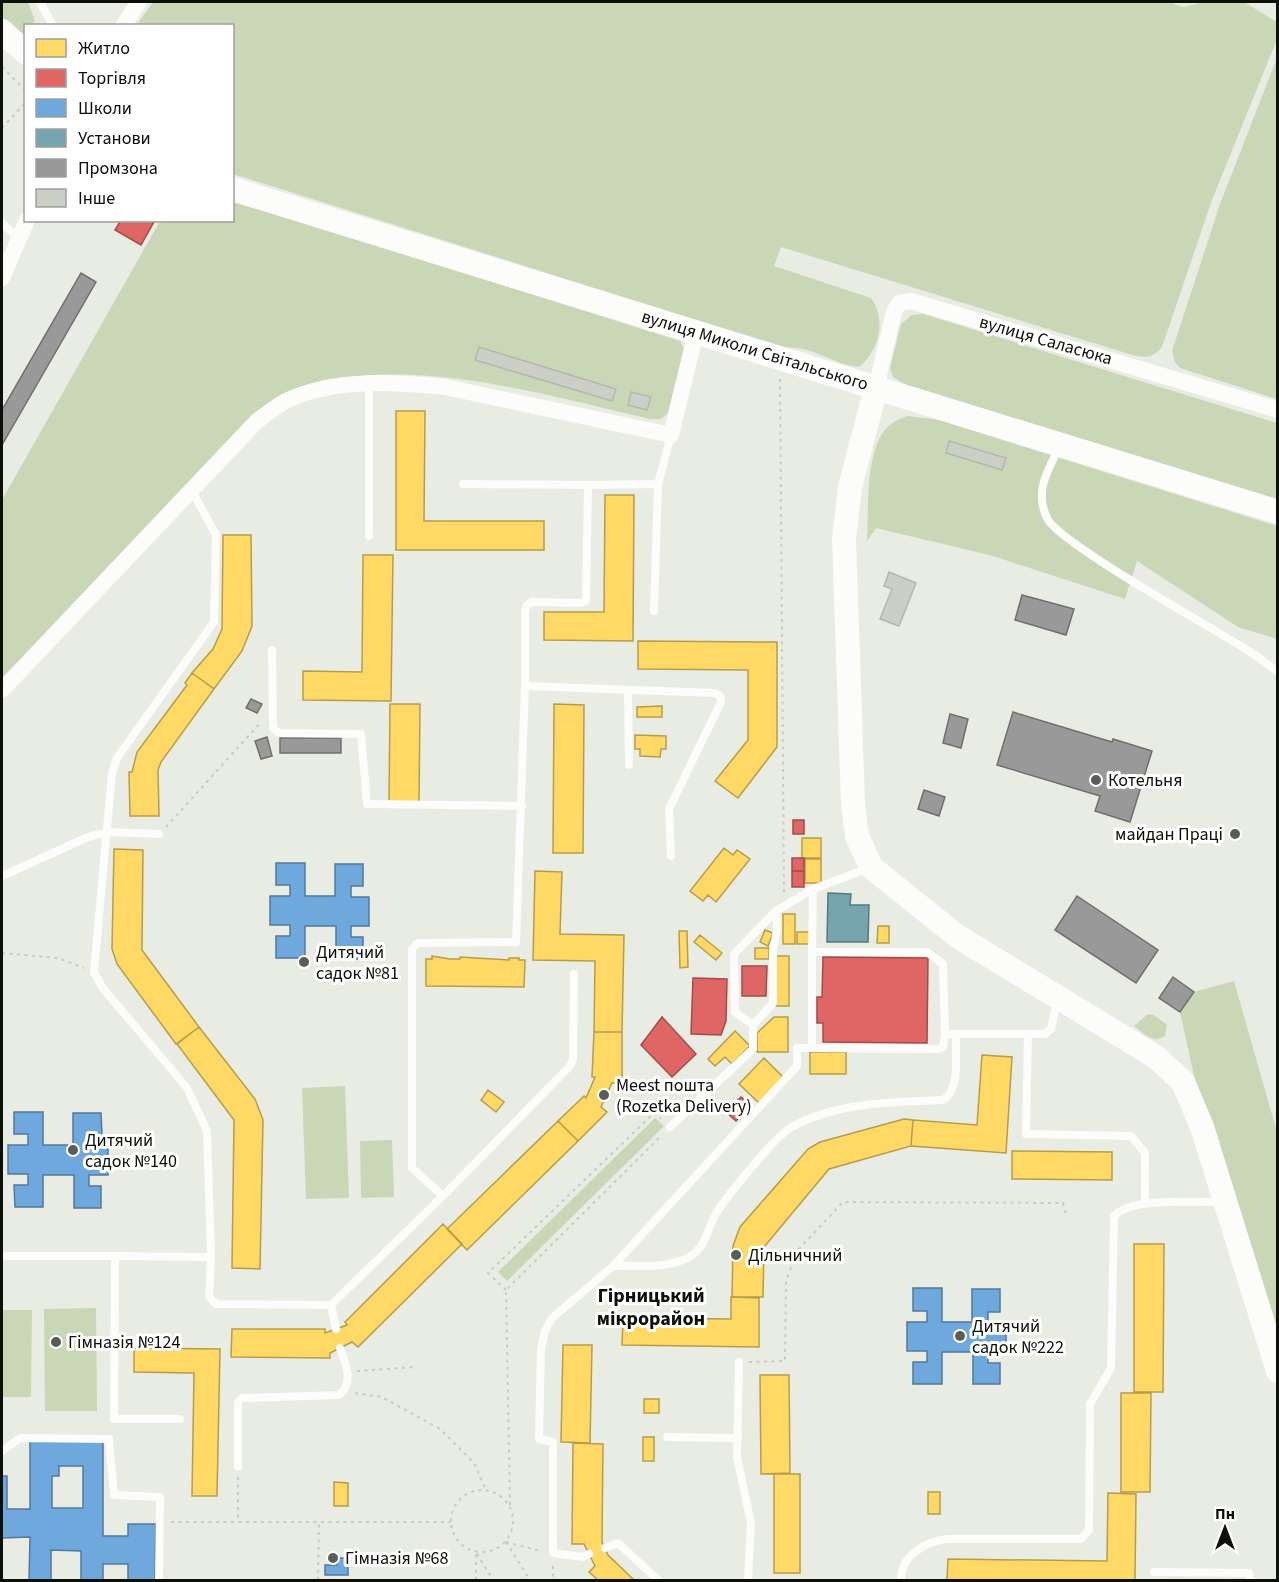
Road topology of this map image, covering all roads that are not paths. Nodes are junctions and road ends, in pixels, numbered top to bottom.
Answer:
1 (39, 2) edge
2 (139, 2) edge
3 (52, 24) edge
4 (124, 24) edge
5 (2, 31) edge
6 (24, 51) edge
7 (234, 190) edge
8 (26, 222) edge
9 (2, 223) edge
10 (19, 239) junction
11 (2, 278) edge
12 (696, 332) junction
13 (369, 383) junction
14 (876, 388) junction
15 (1278, 410) edge
16 (671, 435) junction
17 (1060, 445) junction
18 (464, 484) dead end
19 (588, 484) junction
20 (658, 484) junction
21 (192, 491) junction
22 (1278, 512) edge
23 (369, 536) dead end
24 (654, 611) dead end
25 (272, 650) dead end
26 (1278, 672) edge
27 (525, 686) junction
28 (2, 690) edge
29 (628, 690) junction
30 (629, 765) dead end
31 (522, 806) junction
32 (108, 832) junction
33 (159, 834) road end
34 (670, 856) dead end
35 (871, 867) junction
36 (2, 876) edge
37 (813, 889) junction
38 (776, 911) junction
39 (812, 952) junction
40 (574, 974) dead end
41 (1057, 997) junction
42 (753, 1025) junction
43 (945, 1034) junction
44 (957, 1034) junction
45 (1028, 1034) junction
46 (812, 1048) junction
47 (670, 1127) road end
48 (443, 1196) junction
49 (1226, 1202) junction
50 (1144, 1203) junction
51 (2, 1256) edge
52 (115, 1256) junction
53 (211, 1257) junction
54 (613, 1266) junction
55 (331, 1305) junction
56 (336, 1329) dead end
57 (340, 1348) dead end
58 (739, 1362) road end
59 (1278, 1371) edge
60 (180, 1419) dead end
61 (667, 1437) dead end
62 (738, 1438) junction
63 (2, 1451) edge
64 (238, 1467) road end
65 (605, 1548) dead end
66 (589, 1554) dead end
67 (1154, 1572) dead end
68 (159, 1581) edge
69 (658, 1581) edge
70 (748, 1581) edge
71 (901, 1581) edge
72 (1250, 1581) edge

1 - 3 lane
2 - 4 street
5 - 6 street
7 - 12 street, вулиця Миколи Світальського
8 - 10 street
9 - 10 lane
10 - 11 street
12 - 14 street, вулиця Миколи Світальського
12 - 16 street
13 - 16 street
13 - 21 street
13 - 23 lane
14 - 15 street, вулиця Саласюка
14 - 17 street, вулиця Миколи Світальського
14 - 35 street
16 - 20 lane
17 - 22 street, вулиця Миколи Світальського
17 - 26 lane
18 - 19 lane
19 - 20 lane
19 - 27 lane
20 - 24 lane
21 - 28 street
21 - 32 lane
25 - 31 lane
27 - 29 lane
27 - 31 lane
29 - 30 lane
29 - 34 lane
31 - 48 lane
32 - 33 lane
32 - 36 lane
32 - 53 lane
35 - 37 lane
35 - 41 street
37 - 38 lane
37 - 39 lane
38 - 42 lane
38 - 42 lane
39 - 43 lane
39 - 46 lane
40 - 48 lane
41 - 45 lane
41 - 49 street
42 - 47 lane
43 - 44 lane
43 - 46 lane
44 - 45 lane
44 - 54 lane
45 - 50 lane
46 - 54 lane
48 - 55 lane
49 - 50 lane
49 - 59 street
50 - 71 lane
51 - 52 lane
52 - 53 lane
52 - 60 lane
53 - 55 lane
54 - 66 lane
55 - 56 lane
57 - 64 lane
58 - 62 lane
61 - 62 lane
62 - 70 lane
63 - 68 lane
65 - 69 lane
67 - 72 lane

